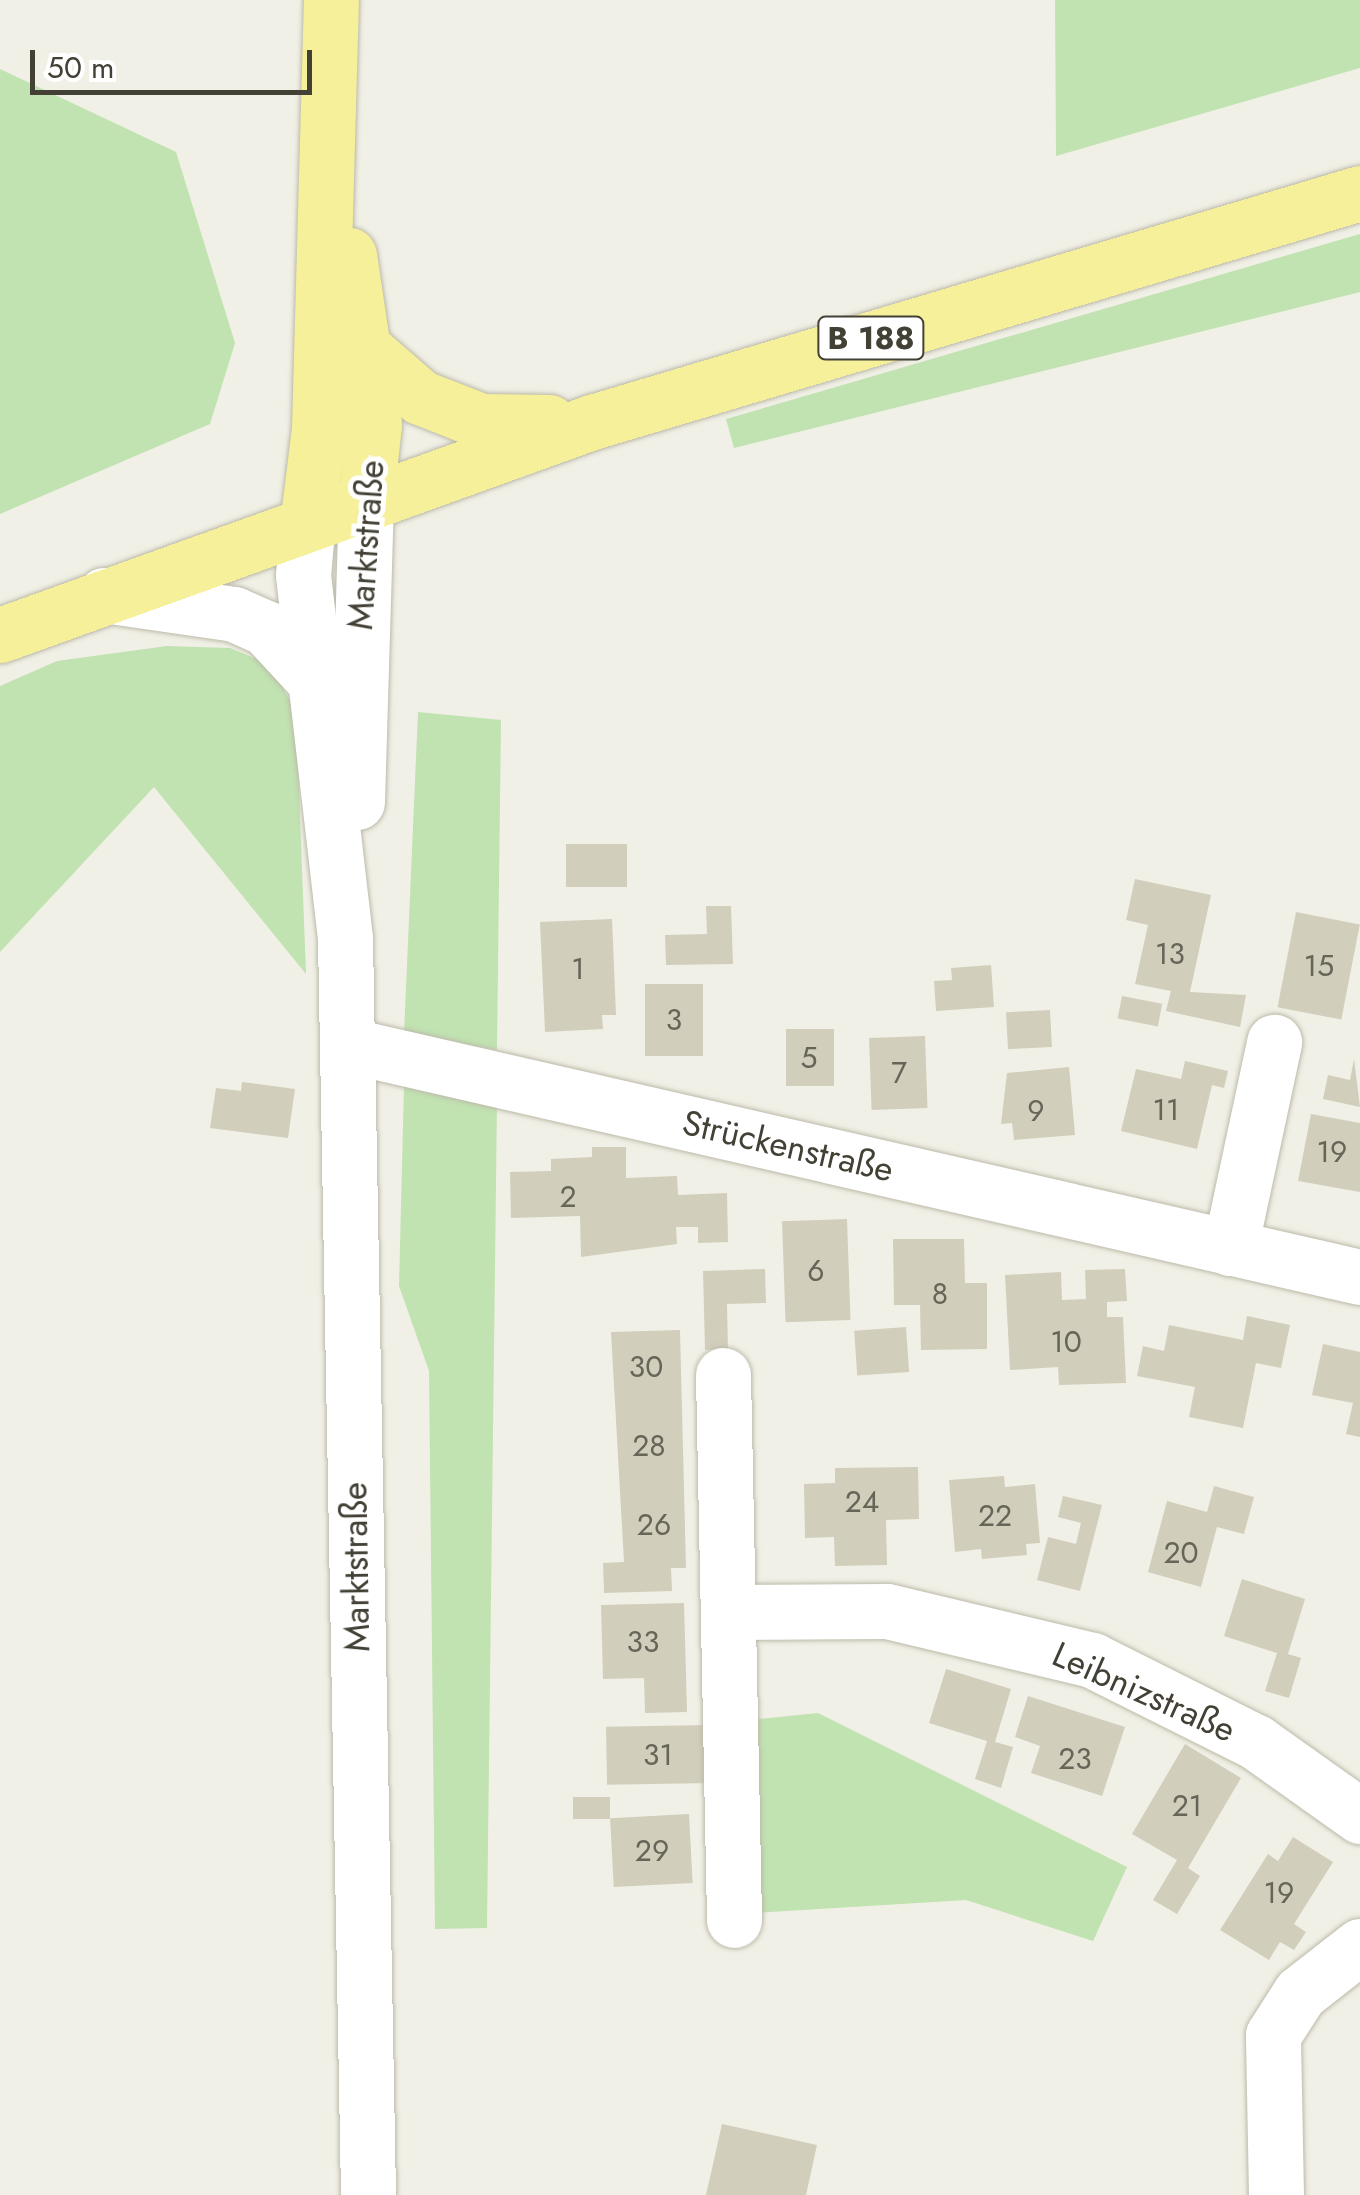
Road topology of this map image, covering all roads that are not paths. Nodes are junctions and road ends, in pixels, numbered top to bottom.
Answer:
1 (331, 0) edge
2 (332, 153) junction
3 (1360, 193) edge
4 (366, 350) junction
5 (592, 422) junction
6 (366, 498) junction
7 (308, 518) junction
8 (104, 595) junction
9 (0, 636) edge
10 (314, 680) junction
11 (345, 939) junction
12 (1274, 1042) dead end
13 (347, 1045) junction
14 (1230, 1248) junction
15 (1360, 1277) edge
16 (722, 1375) dead end
17 (729, 1612) junction
18 (1360, 1816) edge
19 (734, 1920) dead end
20 (1360, 1946) edge
21 (368, 2195) edge
22 (1276, 2195) edge

1 - 2 main road, Marktstraße
2 - 4 main road, Marktstraße
2 - 7 main road, Marktstraße
3 - 5 main road, B 188
4 - 5 main road
4 - 6 main road, Marktstraße
5 - 6 main road, B 188
6 - 7 main road, B 188
6 - 11 street, Marktstraße
7 - 8 main road, B 188
7 - 10 street, Marktstraße
8 - 9 main road, B 188
8 - 10 street
10 - 11 street, Marktstraße
11 - 13 street, Marktstraße
12 - 14 street
13 - 14 street, Strückenstraße
13 - 21 street, Marktstraße
14 - 15 street, Strückenstraße
16 - 17 street
17 - 18 street, Leibnizstraße
17 - 19 street
20 - 22 street

